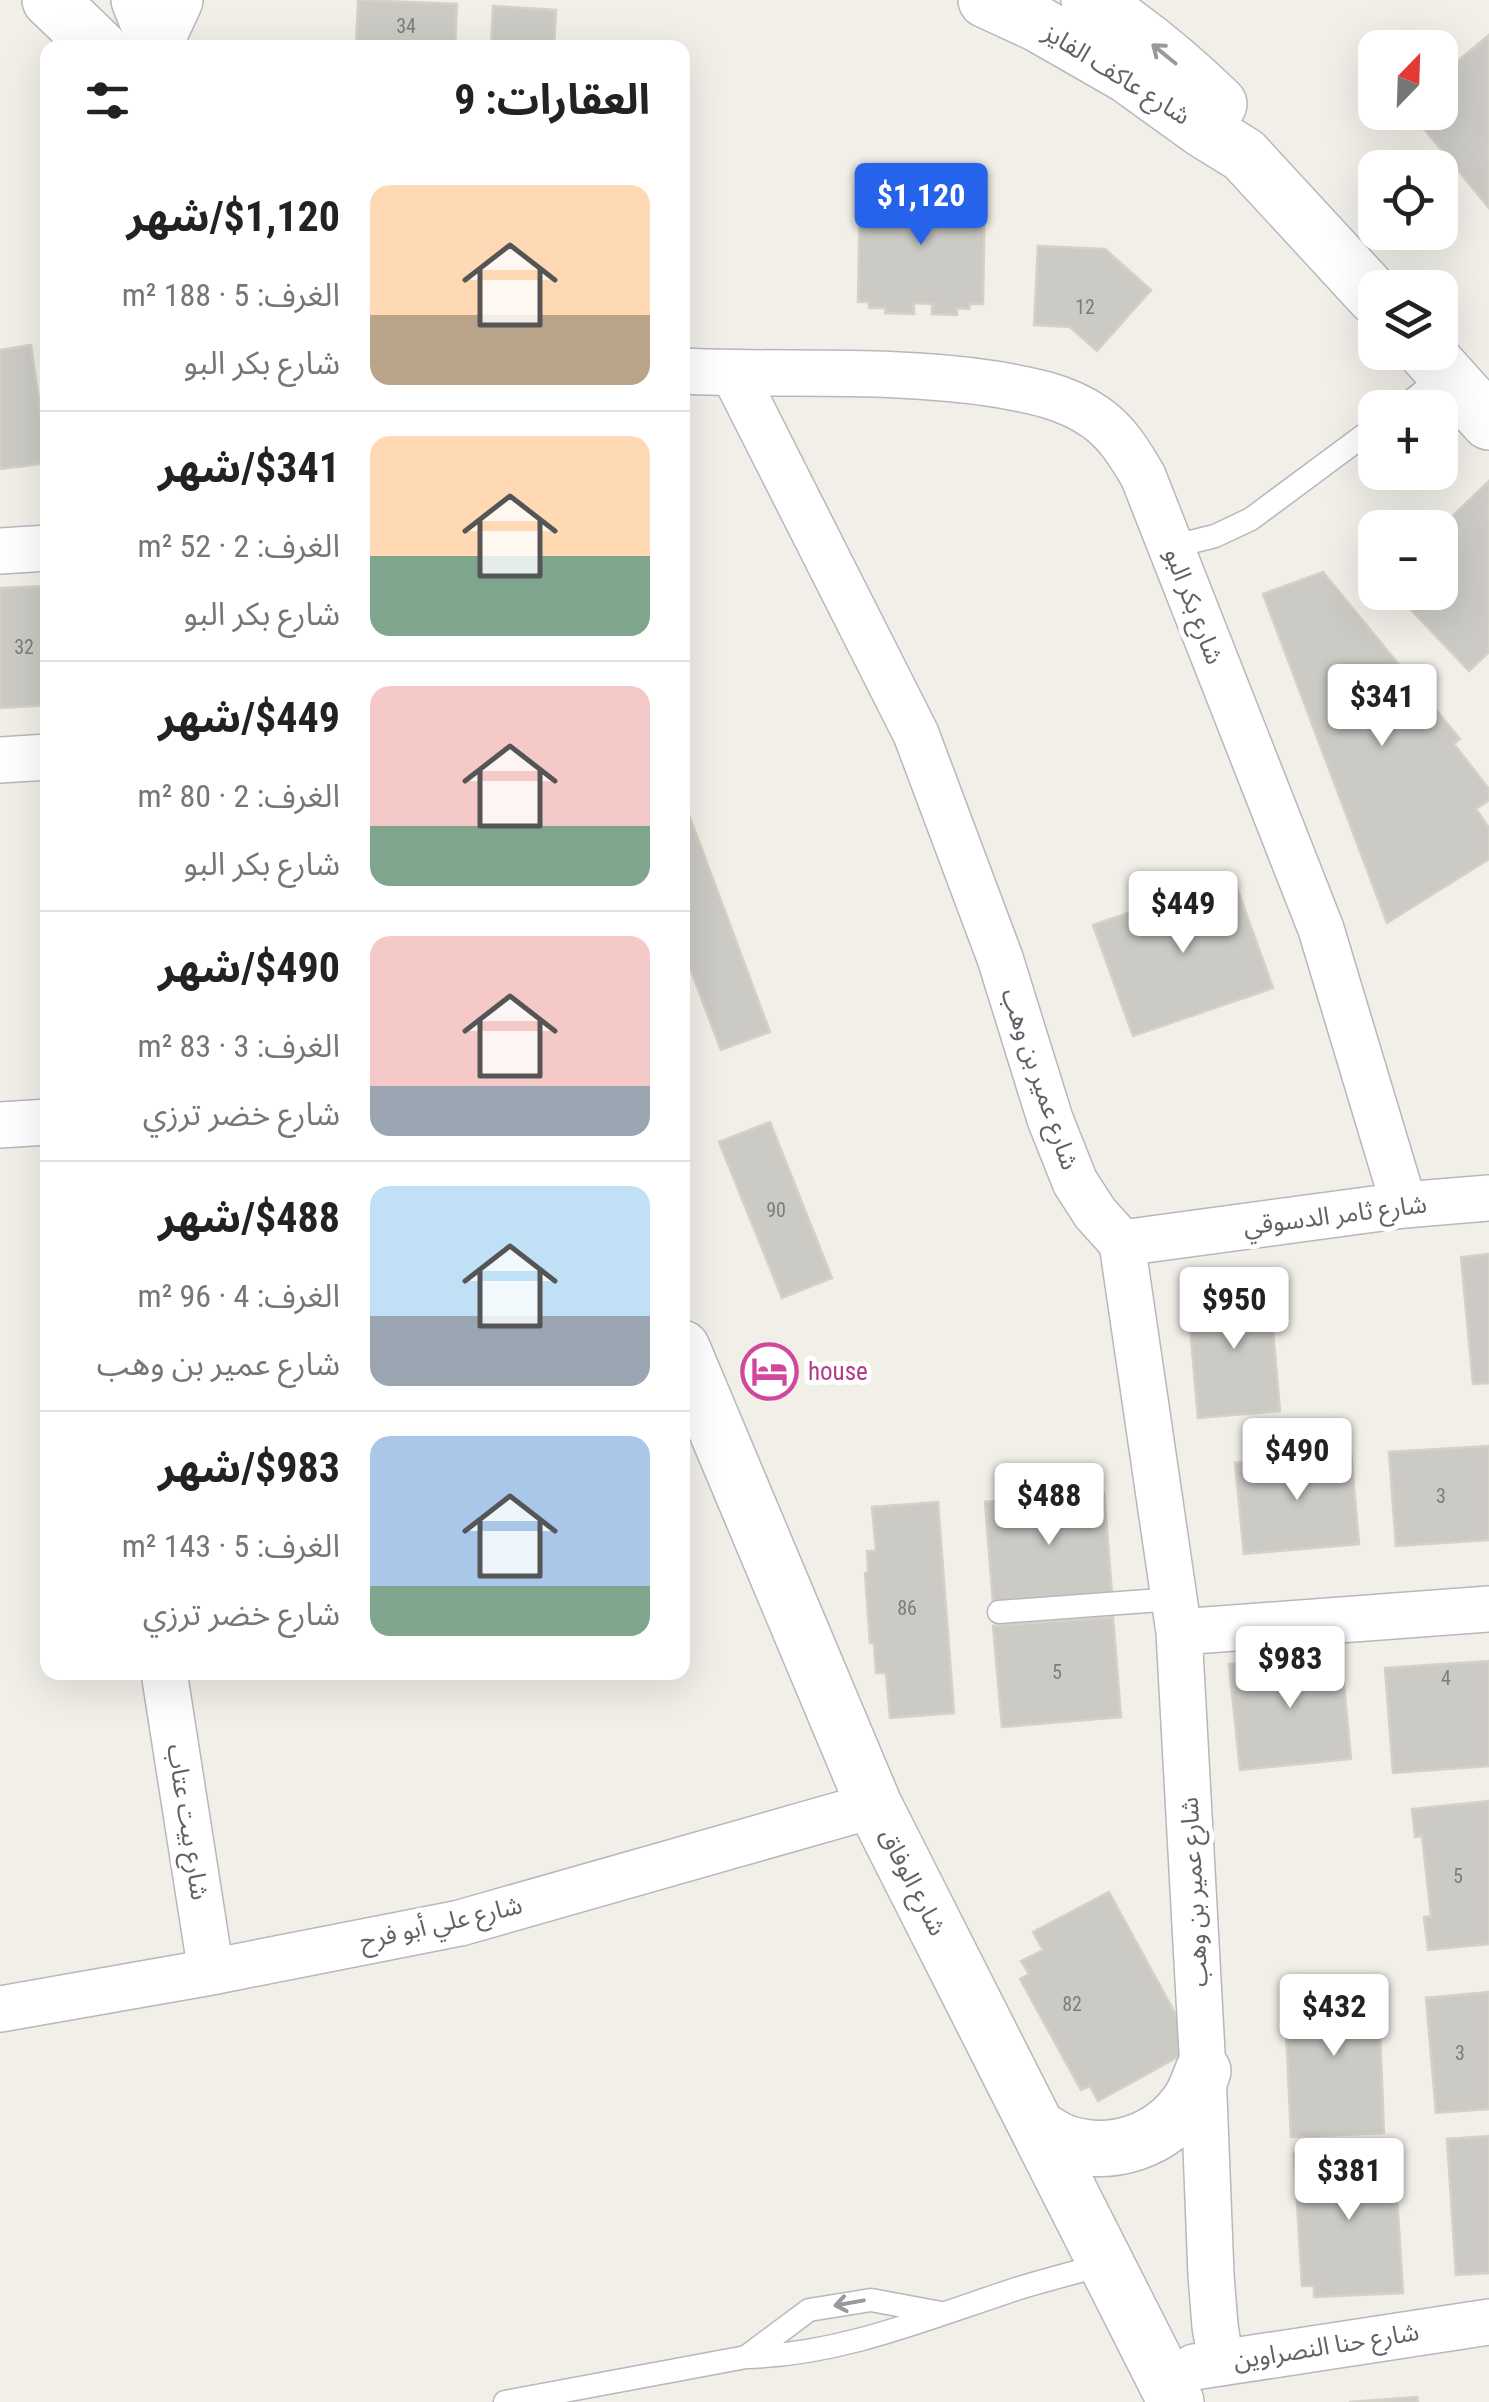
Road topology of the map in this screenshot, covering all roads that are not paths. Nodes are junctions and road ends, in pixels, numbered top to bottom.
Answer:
1 (50, 0) edge
2 (99, 0) edge
3 (986, 0) edge
4 (1089, 0) edge
5 (148, 27) edge
6 (92, 40) edge
7 (1244, 154) junction
8 (1358, 278) edge
9 (1431, 370) edge
10 (1442, 370) edge
11 (690, 371) edge
12 (734, 374) junction
13 (1416, 390) edge
14 (1489, 422) edge
15 (1358, 440) edge
16 (1171, 546) junction
17 (40, 548) edge
18 (0, 551) edge
19 (40, 758) edge
20 (0, 760) edge
21 (40, 1123) edge
22 (0, 1126) edge
23 (1489, 1198) edge
24 (1404, 1206) junction
25 (1122, 1243) junction
26 (690, 1367) edge
27 (1489, 1609) edge
28 (999, 1612) dead end
29 (1176, 1615) junction
30 (165, 1680) edge
31 (874, 1805) junction
32 (211, 1972) junction
33 (0, 2010) edge
34 (1203, 2071) junction
35 (1038, 2128) junction
36 (1106, 2264) junction
37 (945, 2314) junction
38 (1489, 2322) edge
39 (746, 2357) junction
40 (1221, 2362) junction
41 (1169, 2388) edge
42 (505, 2402) edge

1 - 6 street
2 - 5 street
3 - 7 street, شارع عاكف الفايز
7 -> 4 street, شارع عاكف الفايز
7 - 8 street, شارع عاكف الفايز
9 - 13 lane
10 - 14 street
11 - 12 street, شارع بكر البو
12 - 16 street, شارع بكر البو
12 - 25 street, شارع عمير بن وهب
15 - 16 lane
16 - 24 street, شارع بكر البو
17 - 18 street
19 - 20 street
21 - 22 street
23 - 24 street, شارع ثامر الدسوقي
24 - 25 street, شارع ثامر الدسوقي
25 - 29 street, شارع عمير بن وهب
26 - 31 street, شارع الوفاق
27 - 29 street
28 - 29 lane
29 - 34 street, شارع عمير بن وهب
30 - 32 street, شارع بيت عتاب
31 - 32 street, شارع علي أبو فرح
31 - 35 street, شارع الوفاق
32 - 33 street, شارع علي أبو فرح
34 - 35 street
34 - 40 street, شارع عمير بن وهب
35 - 36 street, شارع الوفاق
36 - 37 lane
36 - 41 street, شارع الوفاق
37 - 39 lane
37 -> 39 lane
38 - 40 street, شارع حنا النصراوين
39 - 42 lane
40 - 41 street, شارع حنا النصراوين

